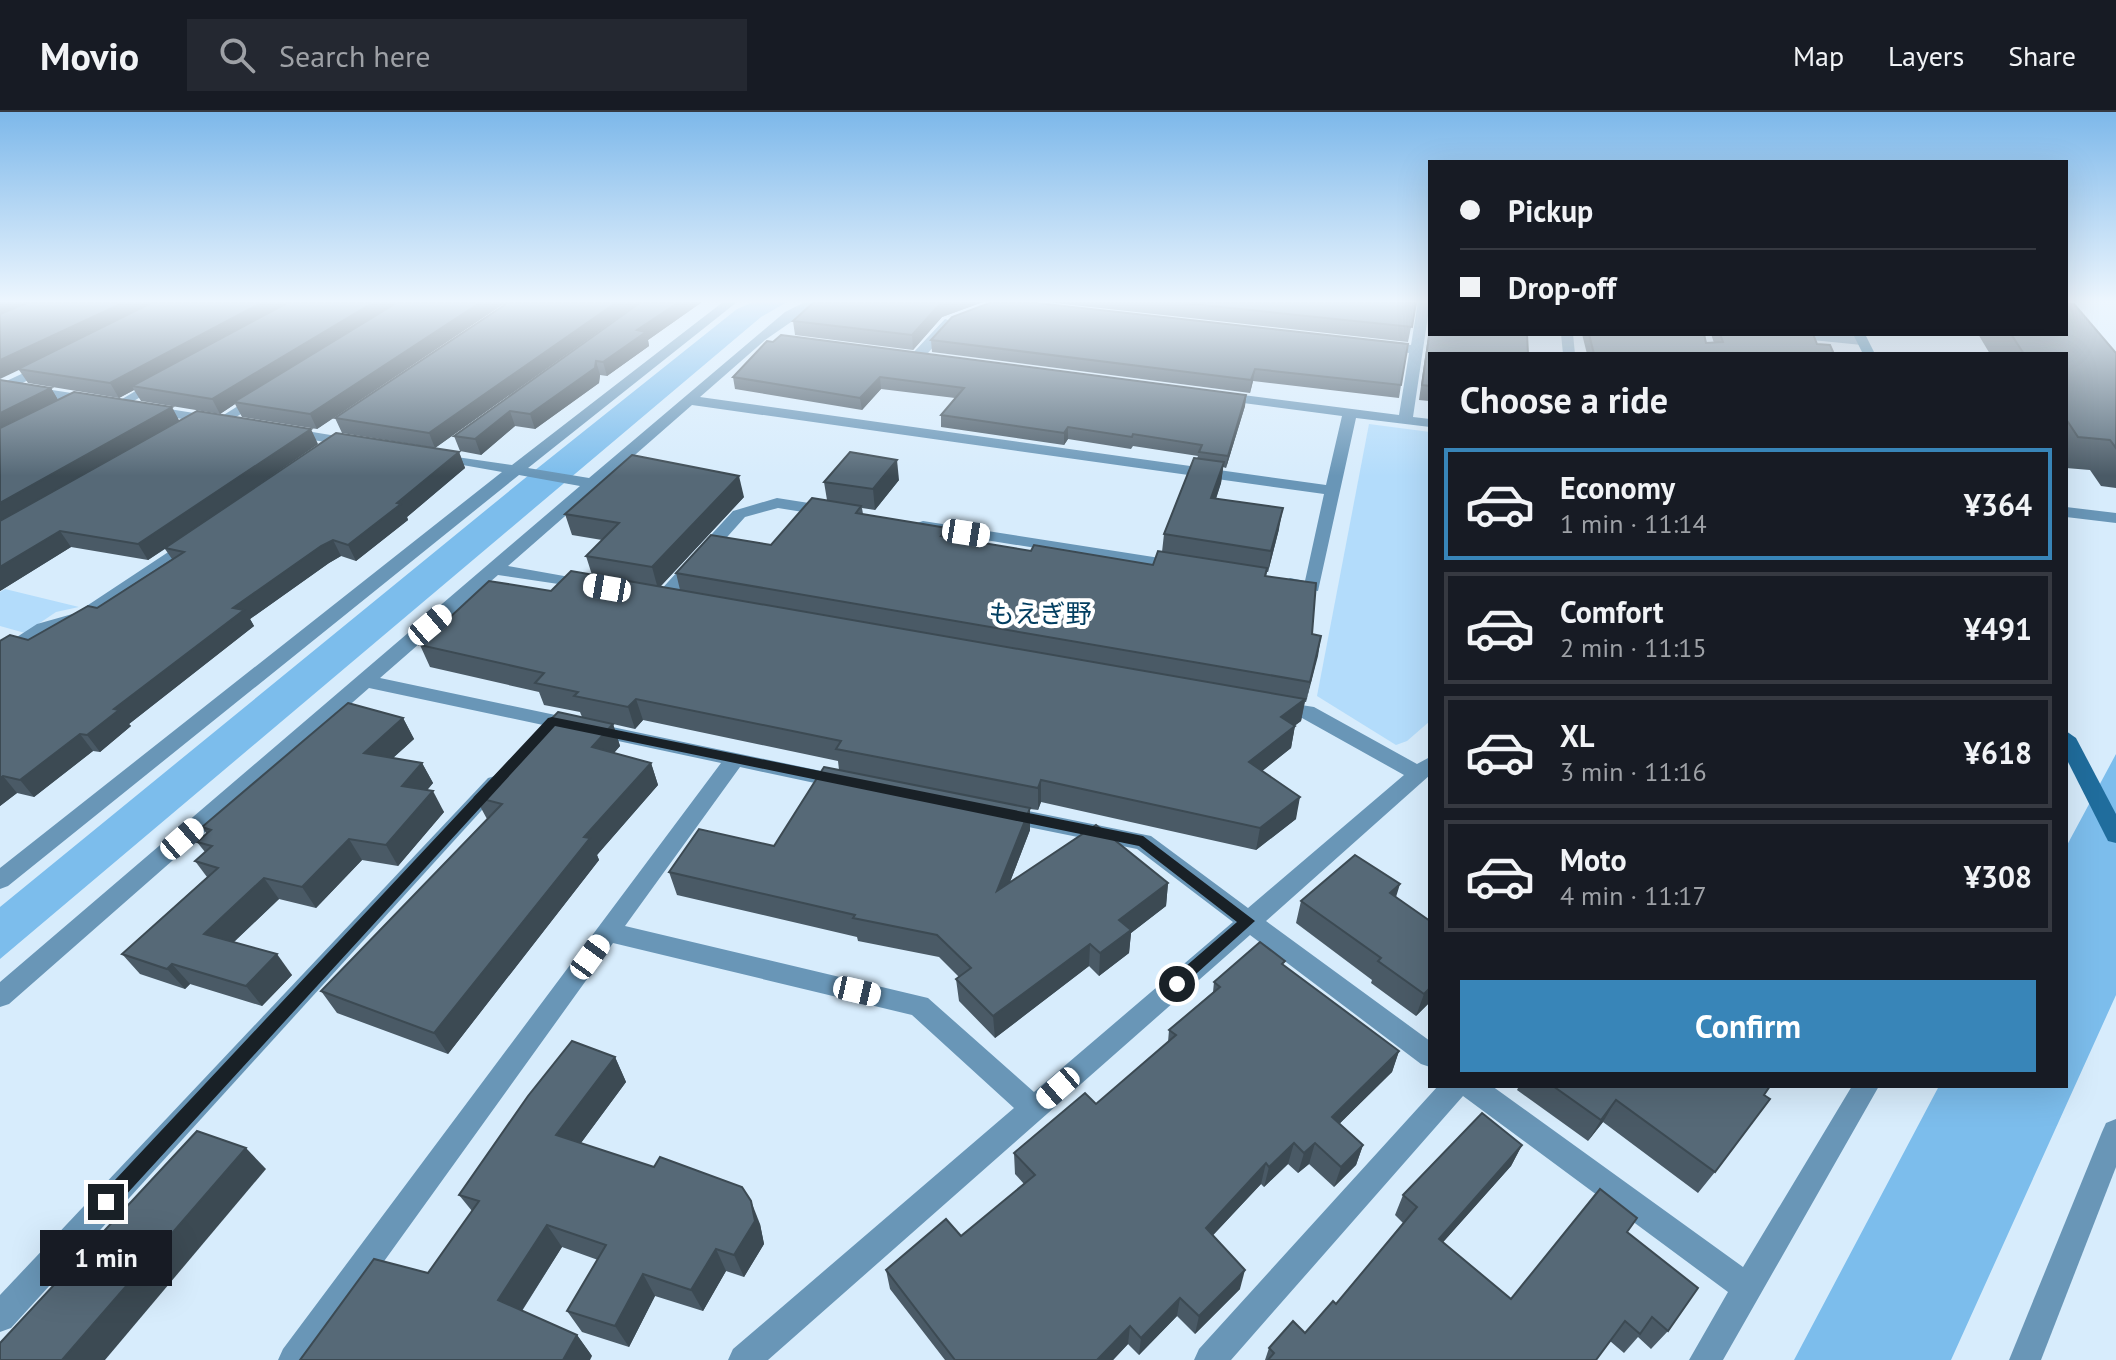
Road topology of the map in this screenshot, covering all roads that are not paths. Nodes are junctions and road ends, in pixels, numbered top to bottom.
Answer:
1 (56, 360) edge
2 (660, 360) edge
3 (740, 360) edge
4 (1416, 360) edge
5 (173, 376) edge
6 (2, 386) edge
7 (272, 389) edge
8 (1211, 395) edge
9 (81, 399) junction
10 (688, 400) junction
11 (118, 405) junction
12 (1350, 412) junction
13 (54, 413) edge
14 (203, 418) junction
15 (1405, 420) junction
16 (220, 421) junction
17 (1428, 423) edge
18 (249, 425) edge
19 (278, 430) edge
20 (176, 434) edge
21 (331, 435) junction
22 (367, 445) edge
23 (439, 452) edge
24 (312, 458) edge
25 (526, 469) junction
26 (583, 482) junction
27 (1333, 491) junction
28 (2068, 512) edge
29 (840, 513) edge
30 (2116, 518) edge
31 (903, 523) edge
32 (210, 529) edge
33 (495, 569) junction
34 (1202, 570) edge
35 (1265, 580) edge
36 (602, 587) edge
37 (663, 598) edge
38 (0, 657) edge
39 (365, 681) junction
40 (1259, 704) edge
41 (552, 721) junction
42 (2068, 742) edge
43 (530, 745) edge
44 (734, 760) junction
45 (509, 768) edge
46 (1424, 769) edge
47 (870, 787) edge
48 (976, 808) edge
49 (2116, 835) edge
50 (0, 880) edge
51 (1248, 921) junction
52 (609, 932) junction
53 (0, 997) edge
54 (1428, 1055) edge
55 (1453, 1088) edge
56 (1474, 1088) edge
57 (1865, 1088) edge
58 (1034, 1109) junction
59 (2116, 1132) edge
60 (1747, 1288) junction
61 (0, 1317) edge
62 (294, 1360) edge
63 (744, 1360) edge
64 (1210, 1360) edge
65 (1705, 1360) edge
66 (2025, 1360) edge

1 - 6 lane
2 - 25 street
3 - 10 street
4 - 15 street
5 - 11 lane
6 - 9 street
7 - 16 lane
8 - 12 street
9 - 11 street
9 - 13 lane
10 - 26 street
10 - 27 street
11 - 14 street
12 - 15 street
12 - 27 street
14 - 16 street
14 - 20 street
15 - 17 street
16 - 18 street
19 - 21 street
21 - 22 street
21 - 24 street
23 - 25 street
25 - 26 street
25 - 50 street
26 - 33 street
27 - 35 street
28 - 30 street
29 - 37 street
31 - 34 street
32 - 38 street
33 - 36 street
33 - 39 street
39 - 41 street
39 - 53 street
40 - 46 street
41 - 43 street
41 - 44 street
42 - 49 street
44 - 47 street
44 - 52 street
45 - 61 street
46 - 51 street
48 - 51 street
51 - 54 street
51 - 58 street
52 - 58 street
52 - 62 street
55 - 64 street
56 - 60 street
57 - 60 street
58 - 63 street
59 - 66 street
60 - 65 street

